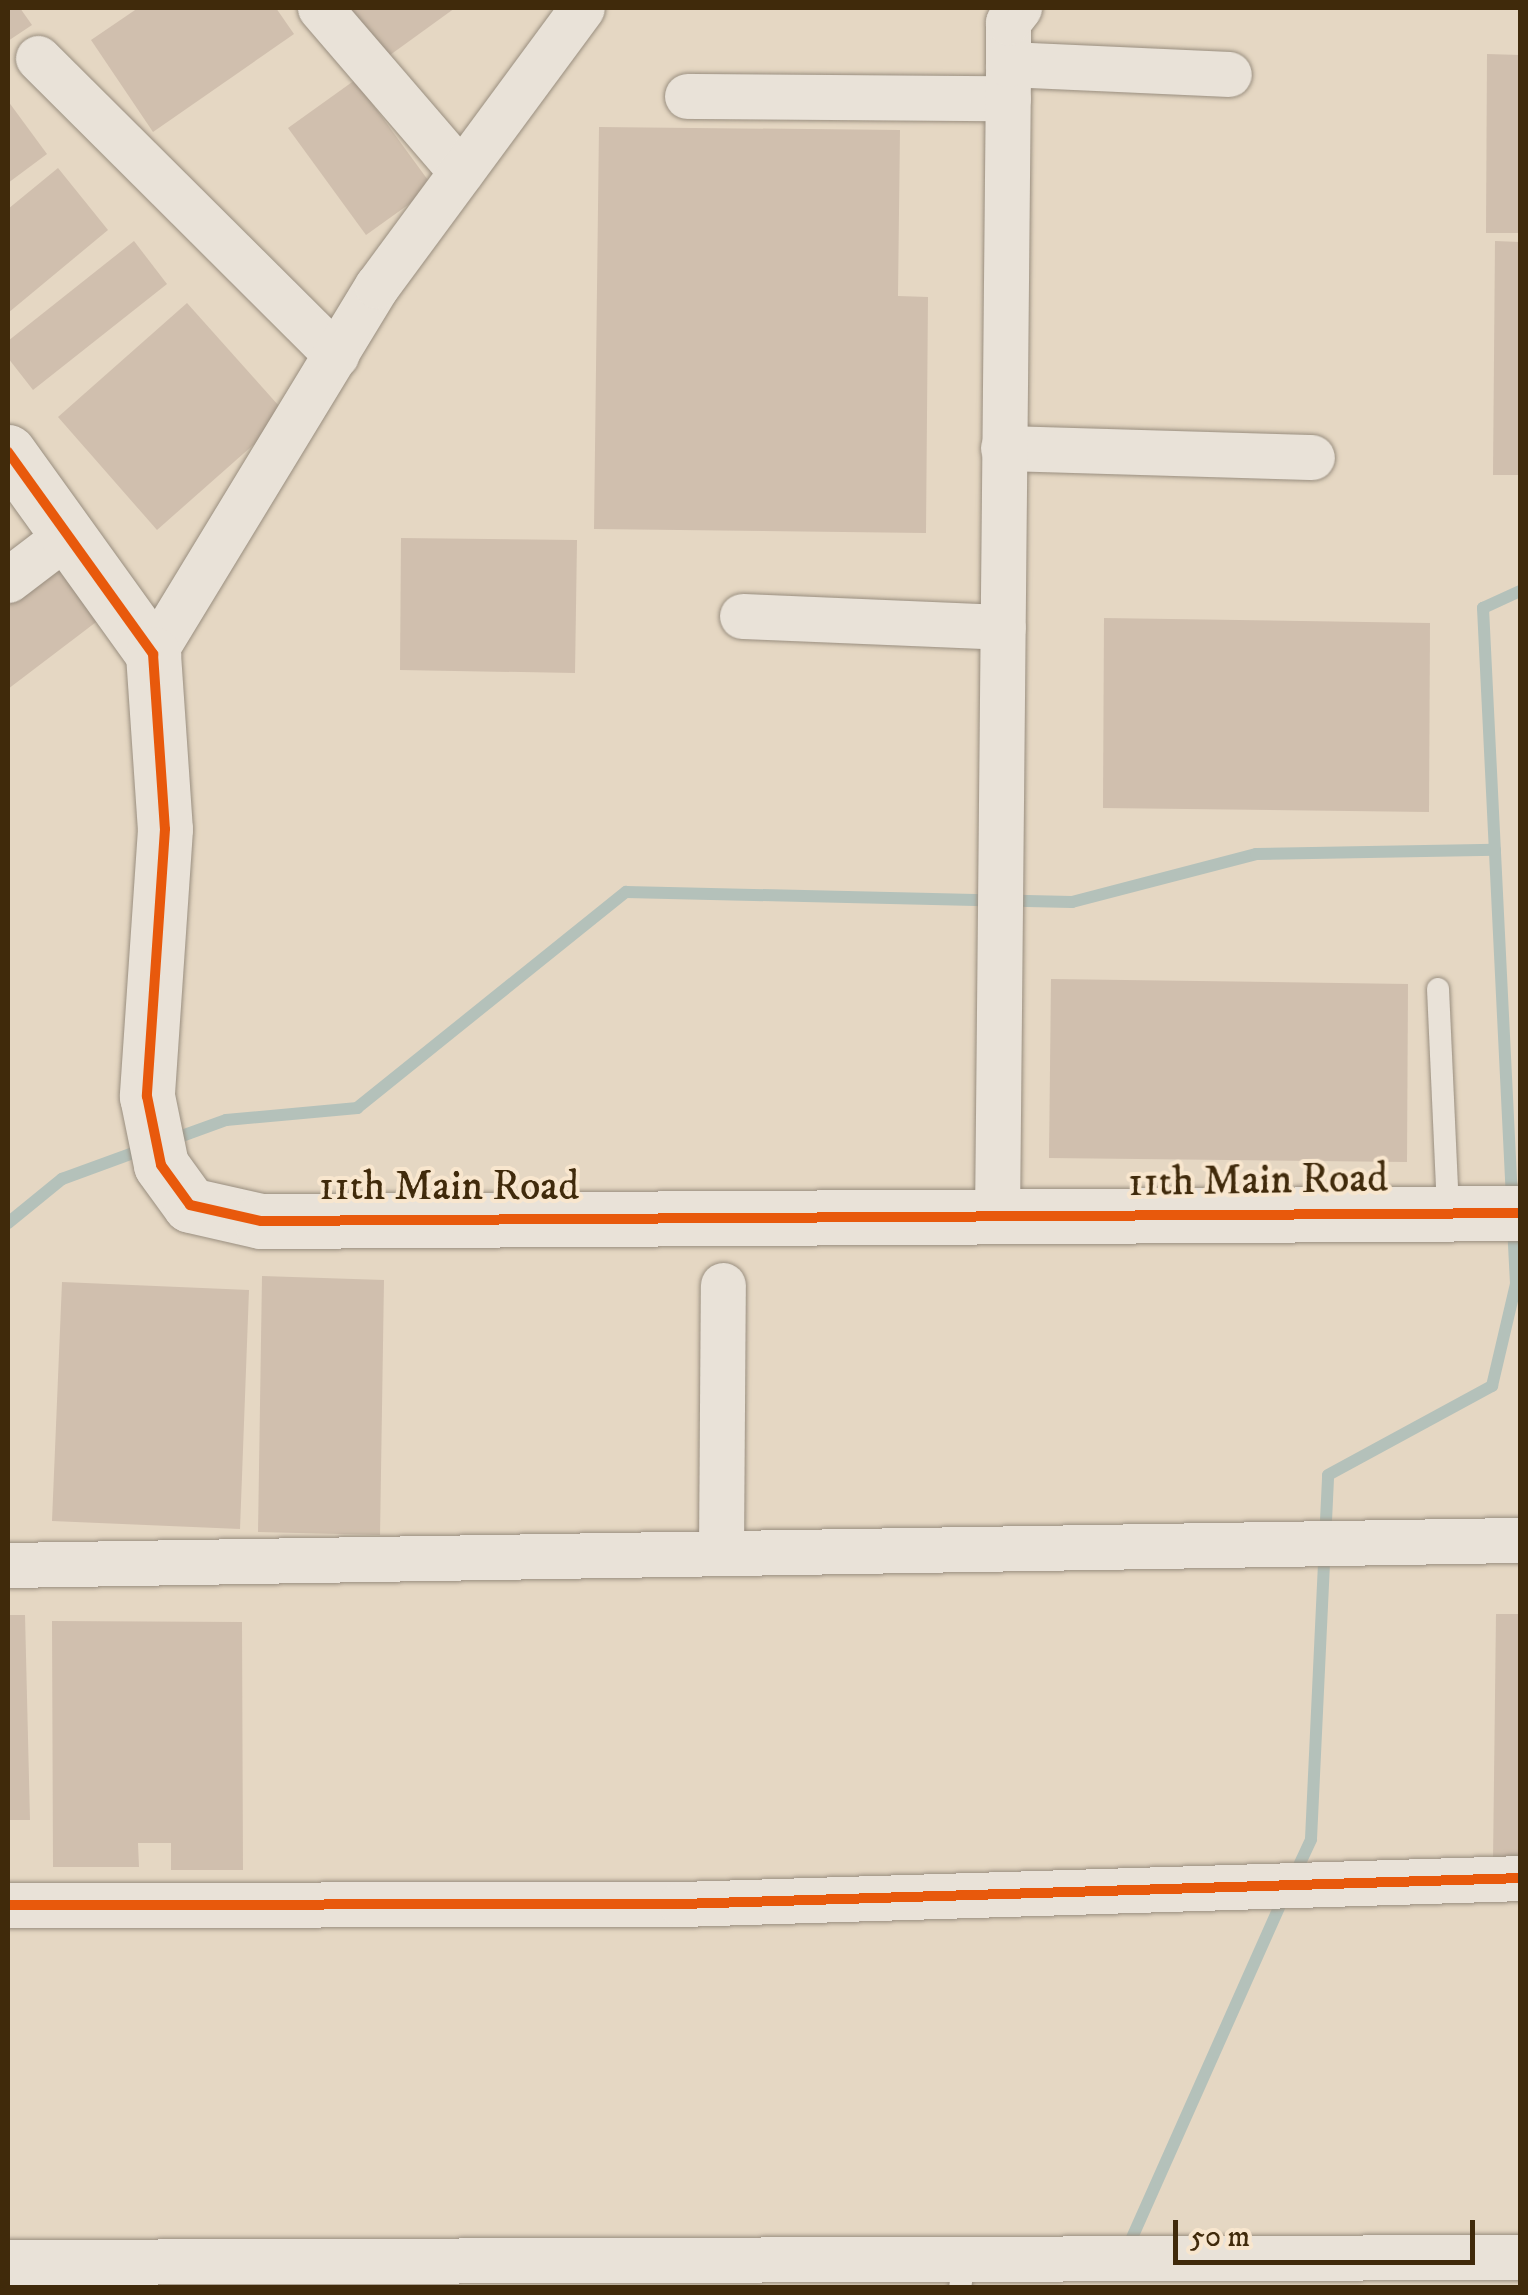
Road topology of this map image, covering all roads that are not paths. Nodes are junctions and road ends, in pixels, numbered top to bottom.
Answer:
1 (320, 8) edge
2 (582, 8) edge
3 (1018, 8) edge
4 (38, 58) dead end
5 (1229, 74) dead end
6 (1008, 81) junction
7 (687, 96) dead end
8 (461, 172) junction
9 (336, 355) junction
10 (1003, 448) junction
11 (8, 452) edge
12 (1312, 457) dead end
13 (70, 532) junction
14 (8, 580) edge
15 (742, 616) dead end
16 (1002, 627) junction
17 (152, 654) junction
18 (1438, 988) dead end
19 (1484, 1211) edge
20 (998, 1219) junction
21 (723, 1285) dead end
22 (1520, 1540) edge
23 (721, 1551) junction
24 (8, 1564) edge
25 (1520, 1878) edge
26 (8, 1905) edge
27 (8, 2262) edge
28 (1500, 2267) edge
29 (1223, 2274) edge
30 (188, 2275) edge
31 (962, 2275) edge
32 (466, 2276) edge

1 - 8 street
2 - 8 street
3 - 6 street
4 - 9 street
5 - 6 street
6 - 7 street
6 - 10 street
8 - 9 street
9 - 17 street
10 - 12 street
10 - 16 street
11 - 13 street, 11th Main Road
13 - 14 street
13 - 17 street, 11th Main Road
15 - 16 street
16 - 20 street
17 - 20 street, 11th Main Road
18 - 19 lane
19 - 20 street, 11th Main Road
21 - 23 street
22 - 23 street
23 - 24 street
25 - 26 street
27 - 30 street
28 - 29 street
29 - 31 street
30 - 32 street
31 - 32 street

